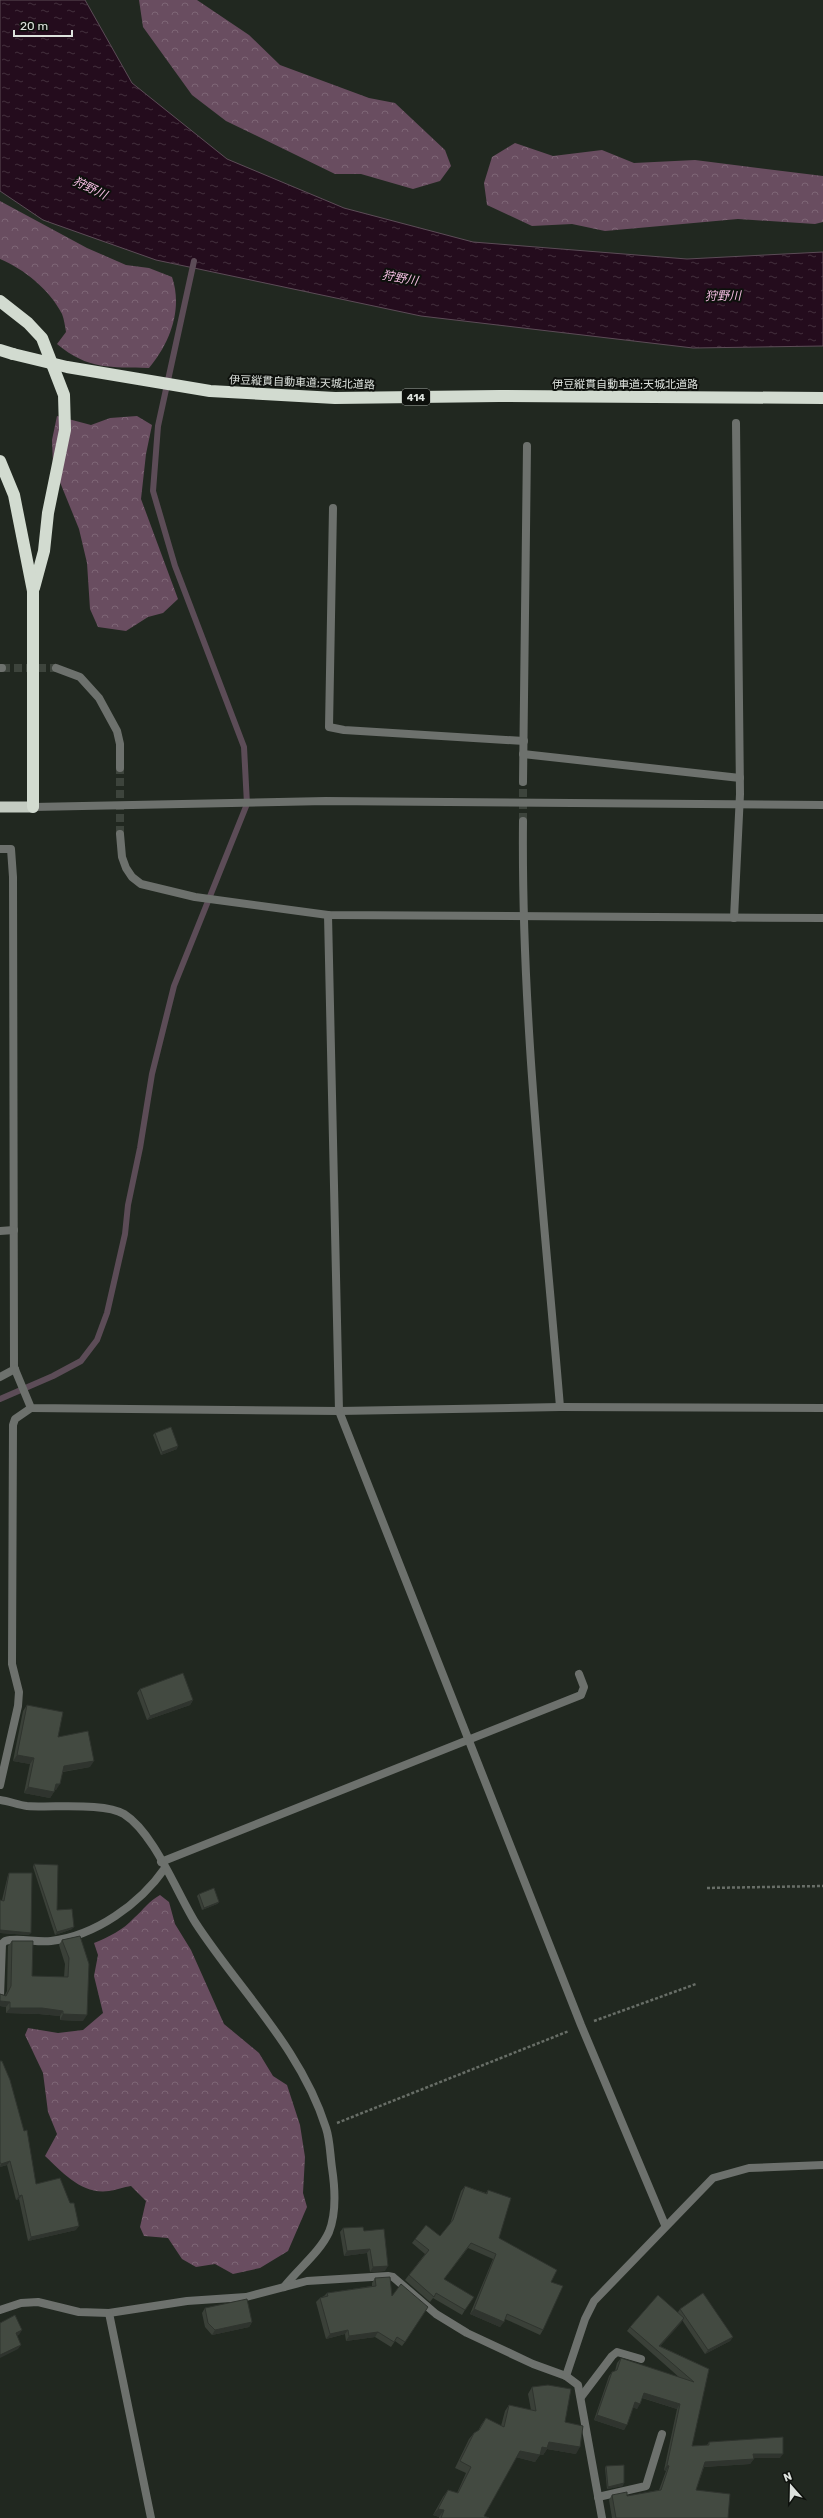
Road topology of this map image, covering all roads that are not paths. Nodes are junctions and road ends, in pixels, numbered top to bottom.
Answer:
1 (0, 302) edge
2 (0, 350) edge
3 (823, 398) edge
4 (736, 423) dead end
5 (527, 446) dead end
6 (0, 461) edge
7 (333, 508) dead end
8 (33, 591) junction
9 (56, 668) tunnel mouth
10 (524, 741) junction
11 (524, 754) junction
12 (120, 768) tunnel mouth
13 (740, 778) junction
14 (523, 782) tunnel mouth
15 (739, 804) junction
16 (823, 805) edge
17 (0, 807) edge
18 (33, 807) junction
19 (523, 822) tunnel mouth
20 (120, 834) tunnel mouth
21 (0, 849) edge
22 (328, 915) junction
23 (522, 917) junction
24 (734, 918) junction
25 (823, 918) edge
26 (14, 1230) junction
27 (0, 1231) edge
28 (15, 1371) junction
29 (0, 1377) edge
30 (30, 1406) junction
31 (560, 1408) junction
32 (823, 1408) edge
33 (339, 1411) junction
34 (579, 1674) dead end
35 (467, 1740) junction
36 (0, 1785) edge
37 (0, 1800) edge
38 (163, 1865) junction
39 (0, 1996) edge
40 (823, 2165) edge
41 (665, 2226) junction
42 (284, 2288) junction
43 (0, 2310) edge
44 (109, 2313) junction
45 (641, 2359) dead end
46 (566, 2376) junction
47 (582, 2397) junction
48 (662, 2434) dead end
49 (598, 2497) junction
50 (151, 2518) edge
51 (602, 2518) edge

1 - 8 highway
2 - 3 highway, 伊豆縦貫自動車道;天城北道路 / 414, bridge
4 - 13 street
5 - 10 street
6 - 8 highway
7 - 10 street
8 - 18 highway
9 - 12 street
10 - 11 street
11 - 13 street
11 - 14 street
13 - 15 street
15 - 16 street
15 - 18 street
15 - 24 street
17 - 18 highway
19 - 23 street
20 - 22 street
21 - 26 street
22 - 23 street
22 - 33 street
23 - 24 street
23 - 31 street
24 - 25 street
26 - 27 street
26 - 28 street
28 - 29 street
28 - 30 street
30 - 33 street
30 - 36 street
31 - 32 street
31 - 33 street
33 - 35 street
34 - 35 street
35 - 38 street
35 - 41 street
37 - 38 street
38 - 39 street
38 - 42 street
40 - 41 street
41 - 46 street
42 - 44 street
42 - 46 street
43 - 44 street
44 - 50 street
45 - 47 street
46 - 47 street
47 - 49 street
48 - 49 street
49 - 51 street

